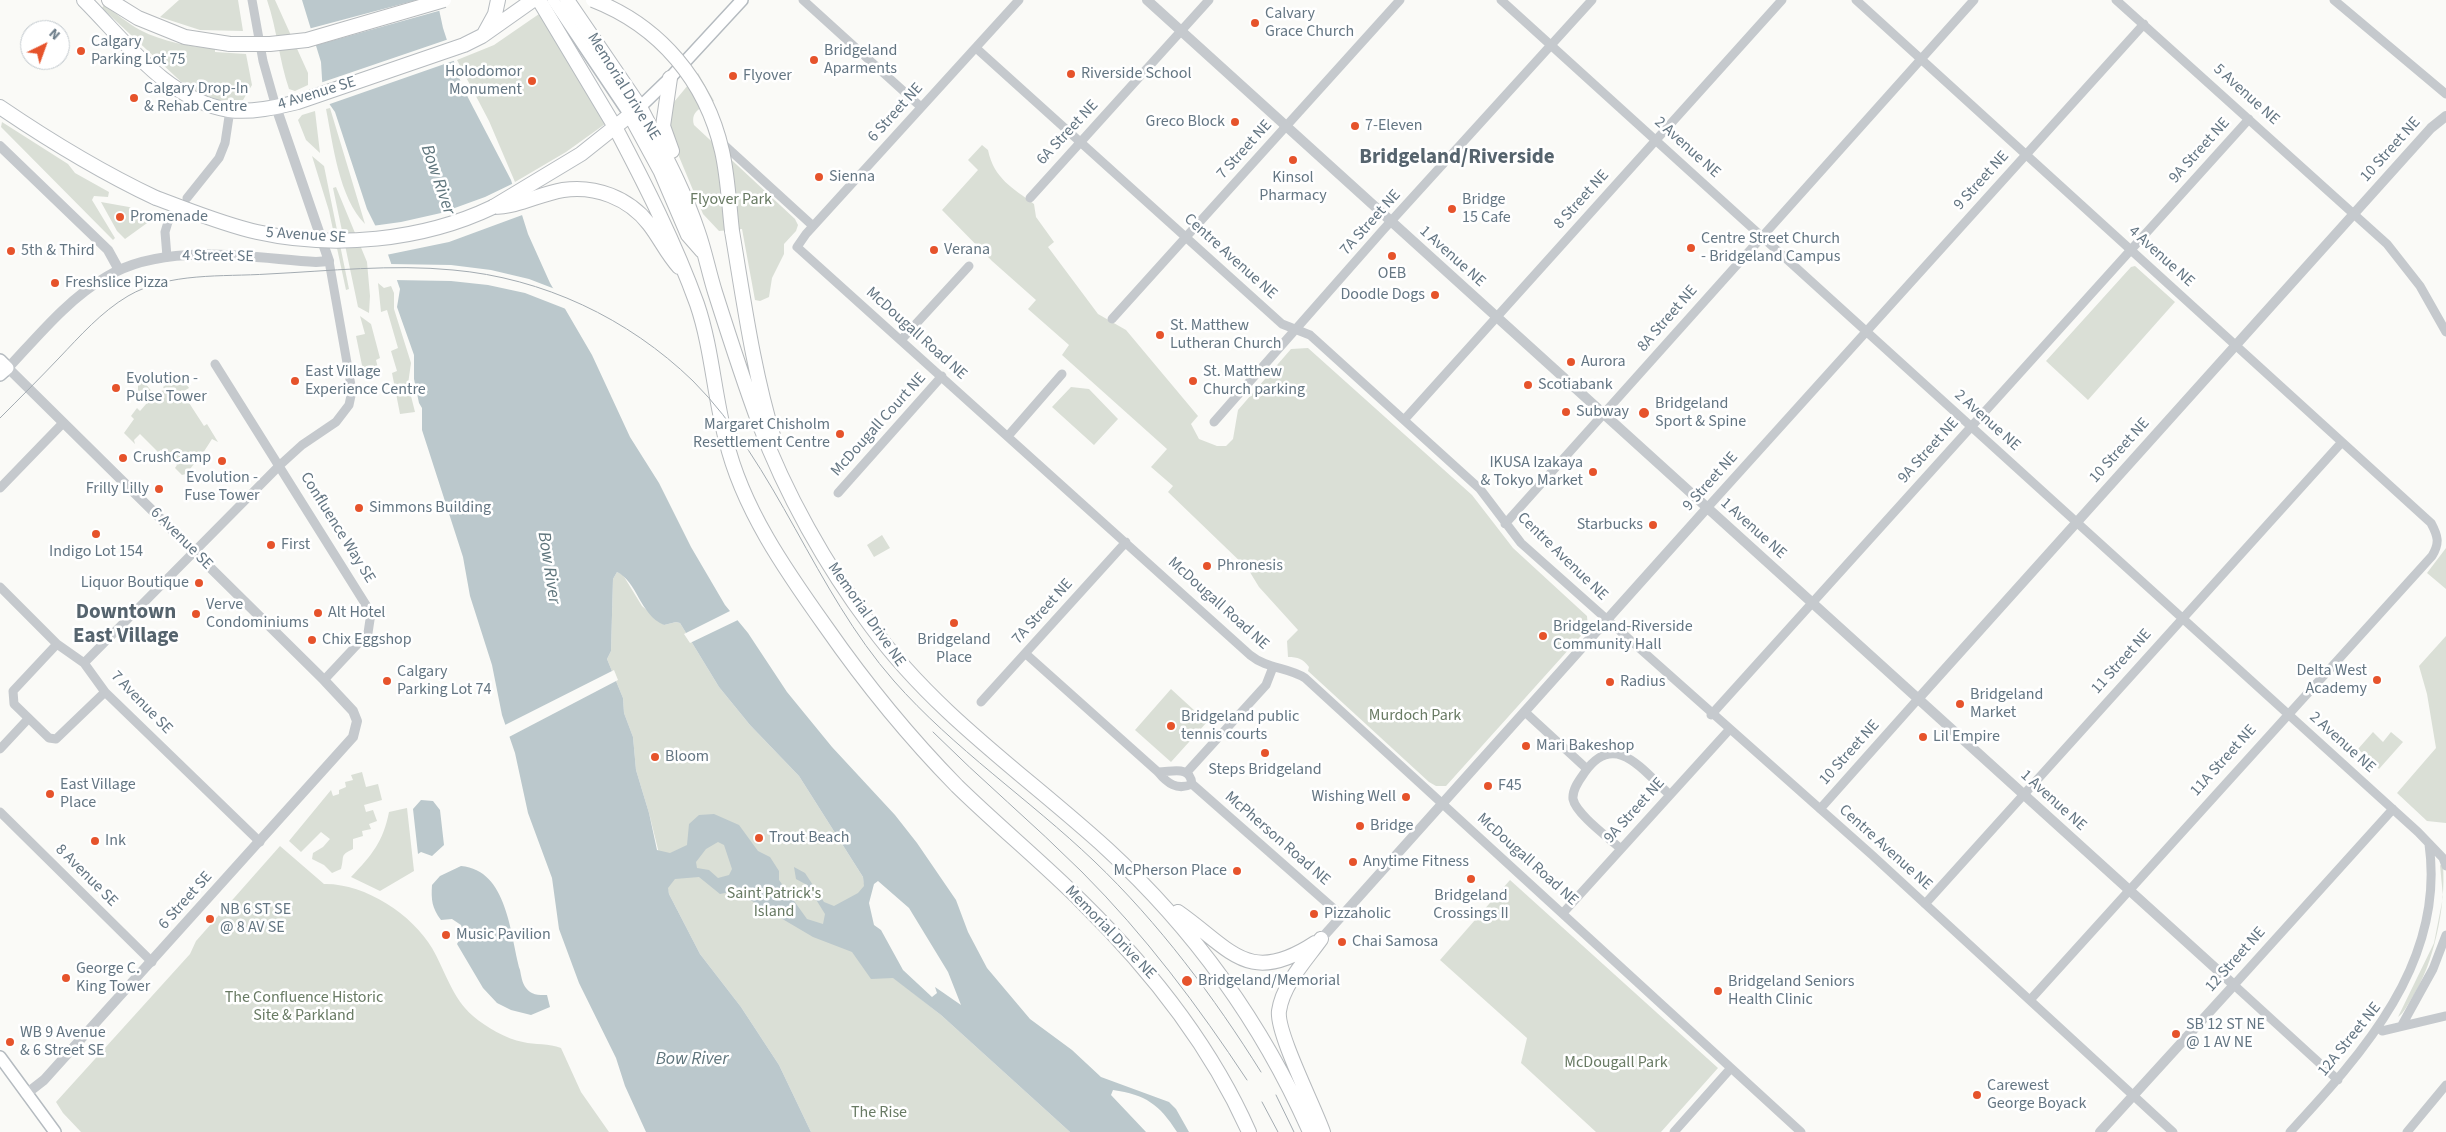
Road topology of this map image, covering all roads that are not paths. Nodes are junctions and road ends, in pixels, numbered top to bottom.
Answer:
1 (84, 0) edge
2 (109, 0) edge
3 (252, 0) edge
4 (444, 0) edge
5 (498, 0) edge
6 (533, 0) edge
7 (539, 0) edge
8 (553, 0) edge
9 (568, 0) edge
10 (593, 0) edge
11 (742, 0) edge
12 (803, 0) edge
13 (1019, 0) edge
14 (1147, 0) edge
15 (1209, 0) edge
16 (1400, 0) edge
17 (1501, 0) edge
18 (1592, 0) edge
19 (1782, 0) edge
20 (1856, 0) edge
21 (1974, 0) edge
22 (2116, 0) edge
23 (2334, 0) edge
24 (2144, 24) junction
25 (1181, 31) junction
26 (482, 36) junction
27 (1551, 45) junction
28 (976, 48) junction
29 (1921, 59) junction
30 (670, 78) junction
31 (2446, 94) edge
32 (0, 107) edge
33 (276, 107) junction
34 (921, 107) junction
35 (230, 110) junction
36 (635, 111) junction
37 (2249, 119) junction
38 (2444, 120) edge
39 (706, 122) dead end
40 (1286, 127) junction
41 (615, 128) junction
42 (0, 138) edge
43 (1656, 140) junction
44 (1081, 143) junction
45 (0, 146) edge
46 (2026, 154) junction
47 (23, 167) junction
48 (679, 186) junction
49 (531, 192) junction
50 (187, 198) tunnel mouth
51 (1030, 198) dead end
52 (2355, 214) junction
53 (168, 222) tunnel mouth
54 (1391, 222) junction
55 (813, 226) junction
56 (1762, 236) junction
57 (1185, 238) junction
58 (797, 247) joint
59 (2131, 250) junction
60 (704, 254) junction
61 (167, 257) junction
62 (329, 261) junction
63 (969, 266) dead end
64 (119, 270) junction
65 (685, 273) junction
66 (1496, 318) junction
67 (1112, 319) dead end
68 (1297, 330) junction
69 (1866, 332) junction
70 (2446, 332) edge
71 (902, 339) junction
72 (2236, 345) junction
73 (215, 364) dead end
74 (3, 368) edge
75 (1062, 374) dead end
76 (942, 376) junction
77 (1603, 414) junction
78 (1404, 420) junction
79 (1214, 422) dead end
80 (63, 423) junction
81 (1971, 427) junction
82 (1008, 436) junction
83 (2342, 442) junction
84 (280, 465) junction
85 (0, 488) edge
86 (788, 488) junction
87 (838, 493) dead end
88 (1707, 508) junction
89 (2076, 522) junction
90 (1505, 524) junction
91 (2438, 541) joint
92 (1126, 542) junction
93 (194, 552) junction
94 (0, 587) edge
95 (1812, 603) junction
96 (2182, 617) junction
97 (1607, 620) junction
98 (57, 644) junction
99 (1026, 654) junction
100 (84, 663) junction
101 (1273, 667) junction
102 (324, 680) junction
103 (105, 692) junction
104 (1918, 699) junction
105 (982, 702) dead end
106 (1525, 712) junction
107 (1711, 714) junction
108 (2288, 714) junction
109 (28, 719) junction
110 (357, 721) joint
111 (1729, 730) junction
112 (0, 749) edge
113 (1587, 769) junction
114 (1158, 772) junction
115 (1188, 772) junction
116 (1192, 784) junction
117 (1670, 795) junction
118 (2023, 795) junction
119 (1442, 803) junction
120 (2393, 809) junction
121 (1820, 810) junction
122 (0, 812) edge
123 (2428, 841) junction
124 (260, 842) junction
125 (1620, 849) junction
126 (2446, 866) edge
127 (2128, 890) junction
128 (1157, 897) junction
129 (1925, 904) junction
130 (1564, 913) junction
131 (1342, 916) junction
132 (2446, 936) edge
133 (1322, 939) junction
134 (152, 962) junction
135 (2234, 985) junction
136 (2030, 1000) junction
137 (2446, 1016) edge
138 (2402, 1026) junction
139 (2382, 1031) junction
140 (0, 1058) edge
141 (1731, 1068) junction
142 (2338, 1080) junction
143 (2446, 1085) edge
144 (26, 1094) junction
145 (2133, 1095) junction
146 (55, 1132) edge
147 (1248, 1132) edge
148 (1310, 1132) edge
149 (1323, 1132) edge
150 (1674, 1132) edge
151 (1802, 1132) edge
152 (2100, 1132) edge
153 (2173, 1132) edge
154 (2290, 1132) edge
155 (2407, 1132) edge

1 - 35 main road, 4 Avenue SE
2 - 4 main road, bridge
3 - 33 street
5 - 26 main road
6 - 26 main road, 4 Avenue SE
7 - 41 main road, Memorial Drive NE
8 - 36 main road
9 - 36 main road, Memorial Drive NE
10 - 86 main road, bridge
11 - 30 main road
12 - 34 street
13 - 28 street, 6 Street NE
14 - 25 street, 1 Avenue NE
15 - 25 street, 6A Street NE
16 - 40 street, 7 Street NE
17 - 27 street, 2 Avenue NE
18 - 27 street, 7A Street NE
19 - 43 street, 8 Street NE
20 - 29 street, 4 Avenue NE
21 - 29 street, 8A Street NE
22 - 24 street, 5 Avenue NE
23 - 31 street
24 - 37 street, 5 Avenue NE
24 - 46 street, 9 Street NE
25 - 40 street, 1 Avenue NE
25 - 44 street, 6A Street NE
26 - 33 main road, 4 Avenue SE
27 - 43 street, 2 Avenue NE
27 - 54 street, 7A Street NE
28 - 34 street, 6 Street NE
28 - 44 street, Centre Avenue NE
29 - 46 street, 4 Avenue NE
29 - 56 street, 8A Street NE
30 - 36 main road
30 - 48 main road
32 - 49 main road, 5 Avenue SE, bridge
33 - 35 main road, 4 Avenue SE
33 - 62 street
34 - 55 street, 6 Street NE
35 - 50 street
36 - 41 main road
36 - 48 main road, Memorial Drive NE
36 - 60 main road
37 - 52 street, 5 Avenue NE
37 - 59 street, 9A Street NE
38 - 52 street, 10 Street NE
39 - 55 street
40 - 54 street, 1 Avenue NE
40 - 57 street, 7 Street NE
41 - 49 main road
41 - 65 main road, Memorial Drive NE
42 - 47 street
43 - 56 street, 2 Avenue NE
43 - 66 street, 8 Street NE
44 - 51 street, 6A Street NE
44 - 57 street, Centre Avenue NE
45 - 47 street
46 - 59 street, 4 Avenue NE
46 - 69 street, 9 Street NE
47 - 64 street
48 - 60 main road, Memorial Drive NE
49 - 65 main road
52 - 70 street, 5 Avenue NE
52 - 72 street, 10 Street NE
53 - 61 street
54 - 66 street, 1 Avenue NE
54 - 68 street, 7A Street NE
55 - 58 street, 6 Street NE
56 - 69 street, 2 Avenue NE
56 - 77 street, 8A Street NE
57 - 67 street, 7 Street NE
57 - 68 street, Centre Avenue NE
58 - 71 street, McDougall Road NE
59 - 72 street, 4 Avenue NE
59 - 81 street, 9A Street NE
60 - 86 main road, Memorial Drive NE
61 - 62 street, 4 Street SE
61 - 64 street, 4 Street SE
62 - 84 street
63 - 71 street
64 - 74 street, 4 Street SE
65 - 147 main road, Memorial Drive NE
66 - 77 street, 1 Avenue NE
66 - 78 street, 8 Street NE
68 - 78 street, Centre Avenue NE
68 - 79 street, 7A Street NE
69 - 81 street, 2 Avenue NE
69 - 88 street, 9 Street NE
71 - 76 street, McDougall Road NE
72 - 83 street, 4 Avenue NE
72 - 89 street, 10 Street NE
73 - 84 street, Confluence Way SE
74 - 80 street, 6 Avenue SE
75 - 82 street
76 - 82 street, McDougall Road NE
76 - 87 street, McDougall Court NE
77 - 88 street, 1 Avenue NE
77 - 90 street, 8A Street NE
78 - 90 street, Centre Avenue NE
80 - 85 street
80 - 93 street, 6 Avenue SE
81 - 89 street, 2 Avenue NE
81 - 95 street, 9A Street NE
82 - 92 street, McDougall Road NE
83 - 91 street, 4 Avenue NE
83 - 96 street, 11 Street NE
84 - 93 street
84 - 102 street, Confluence Way SE
86 - 128 main road, Memorial Drive NE
88 - 95 street, 1 Avenue NE
88 - 97 street, 9 Street NE
89 - 96 street, 2 Avenue NE
89 - 104 street, 10 Street NE
90 - 97 street, Centre Avenue NE
91 - 108 street, 11A Street NE
92 - 99 street, 7A Street NE
92 - 101 street, McDougall Road NE
93 - 100 street
93 - 102 street, 6 Avenue SE
94 - 98 street, 7 Avenue SE
95 - 104 street, 1 Avenue NE
95 - 107 street, 9A Street NE
96 - 108 street, 2 Avenue NE
96 - 118 street, 11 Street NE
97 - 106 street, 9 Street NE
97 - 107 street, Centre Avenue NE
98 - 100 street, 7 Avenue SE
98 - 109 street
99 - 105 street, 7A Street NE
99 - 114 street
100 - 103 street, 7 Avenue SE
101 - 115 street
101 - 119 street, McDougall Road NE
102 - 110 street, 6 Avenue SE
103 - 109 street
103 - 124 street, 7 Avenue SE
104 - 118 street, 1 Avenue NE
104 - 121 street, 10 Street NE
106 - 113 street
106 - 119 street, 9 Street NE
107 - 111 street, Centre Avenue NE
108 - 120 street, 2 Avenue NE
108 - 127 street, 11A Street NE
109 - 112 street
110 - 124 street, 6 Street SE
111 - 117 street, 9A Street NE
111 - 121 street, Centre Avenue NE
113 - 117 street
113 - 125 street
114 - 115 street
114 - 116 street
115 - 116 street
116 - 131 street, McPherson Road NE
117 - 125 street, 9A Street NE
118 - 127 street, 1 Avenue NE
118 - 129 street, 11 Street NE
119 - 130 street, McDougall Road NE
119 - 131 street, 9 Street NE
120 - 123 street, 2 Avenue NE
120 - 135 street, 12 Street NE
121 - 129 street, Centre Avenue NE
122 - 134 street, 8 Avenue SE
123 - 126 street
123 - 139 street, 12A Street NE
124 - 134 street, 6 Street SE
125 - 130 street, 9A Street NE
127 - 135 street, 1 Avenue NE
127 - 136 street, 11A Street NE
128 - 133 main road
128 - 148 main road, Memorial Drive NE
129 - 136 street, Centre Avenue NE
130 - 141 street, McDougall Road NE
131 - 133 street, 9 Street NE
132 - 138 street, 12A Street NE
133 - 149 main road
134 - 144 street, 6 Street SE
135 - 142 street, 1 Avenue NE
135 - 145 street, 12 Street NE
136 - 145 street, Centre Avenue NE
137 - 138 street
138 - 139 street
139 - 142 street, 12A Street NE
140 - 144 main road
141 - 150 street
141 - 151 street, McDougall Road NE
142 - 154 street, 12A Street NE
143 - 155 street
144 - 146 main road
145 - 152 street, 12 Street NE
145 - 153 street, Centre Avenue NE

